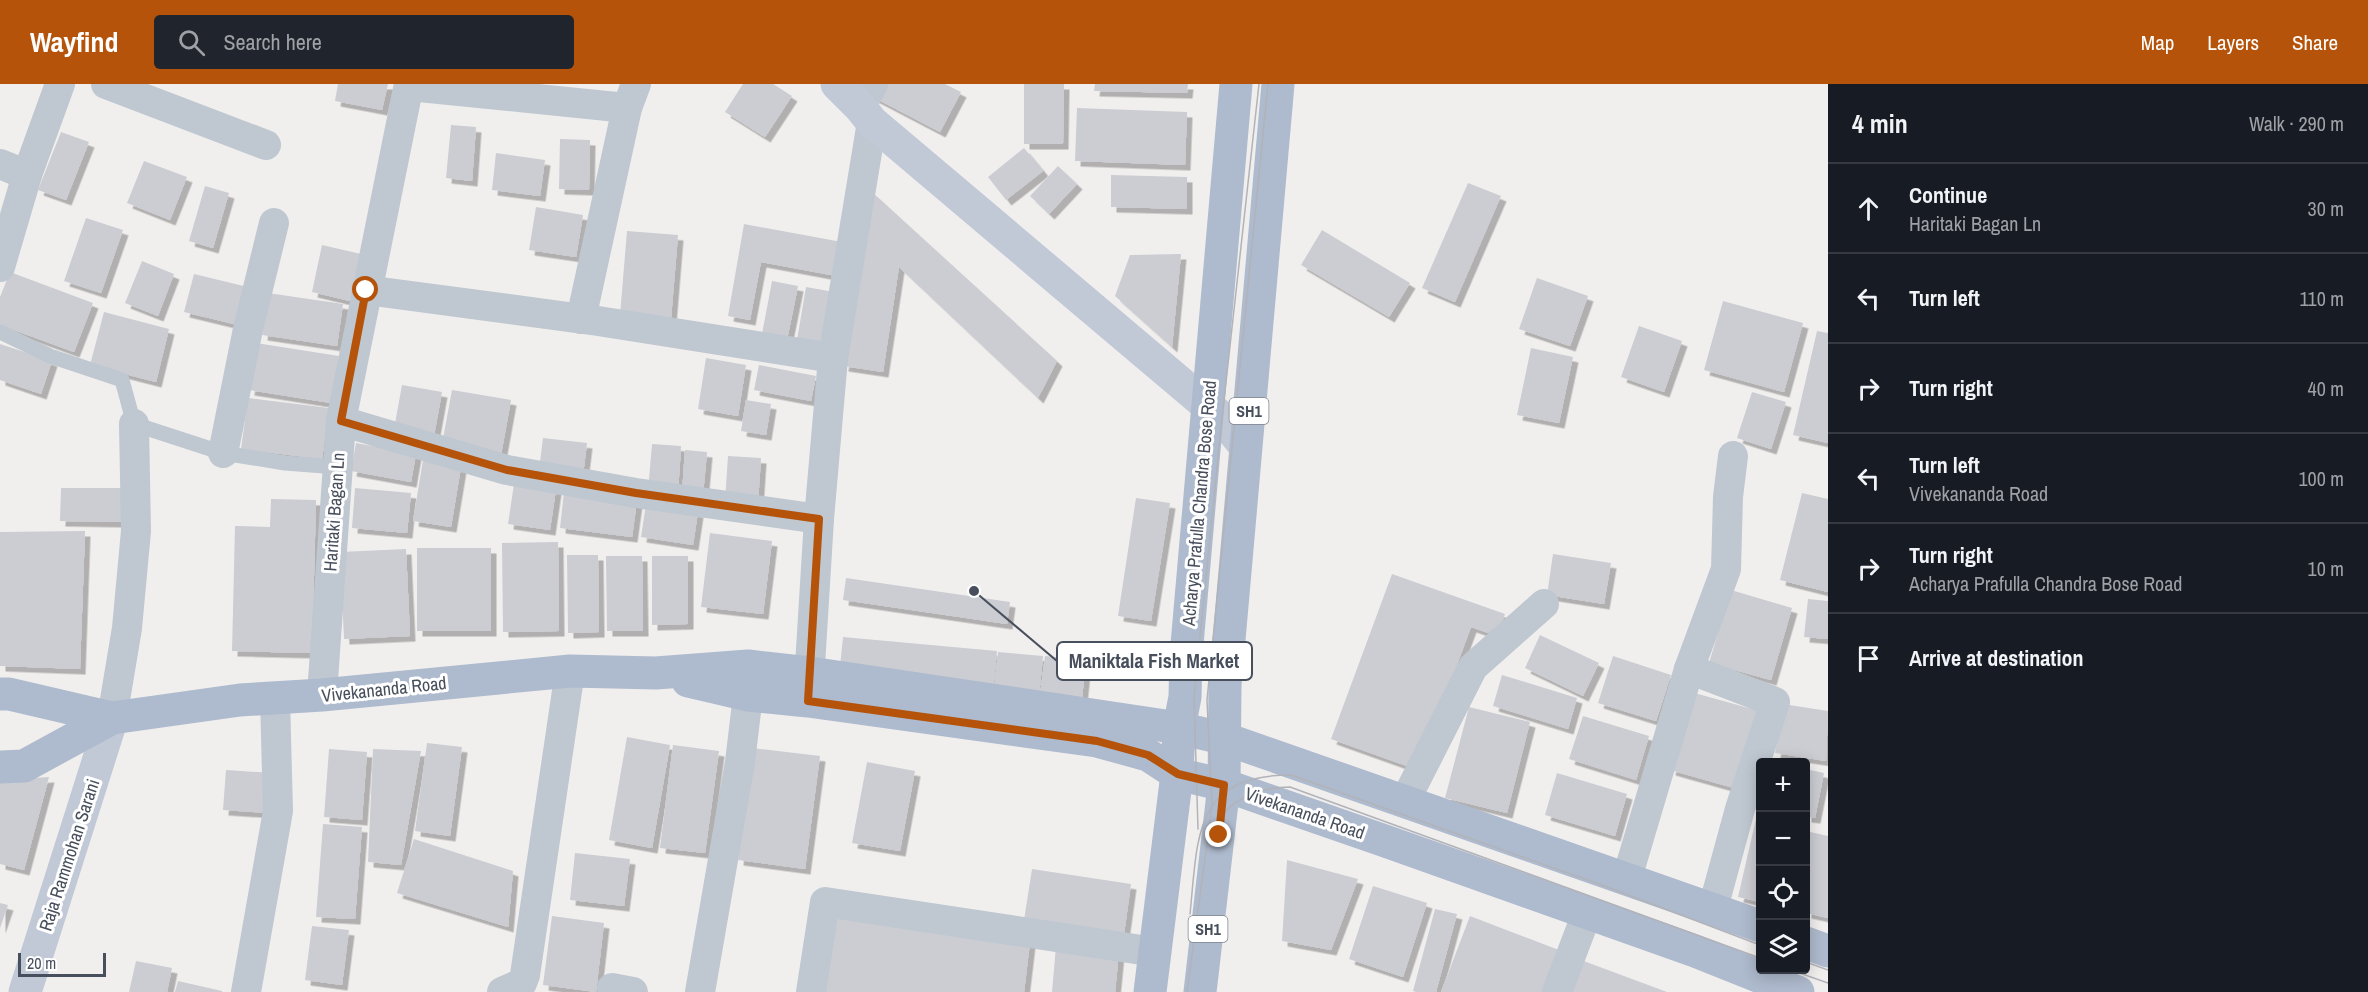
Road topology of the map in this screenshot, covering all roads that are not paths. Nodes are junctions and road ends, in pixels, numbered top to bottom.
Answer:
1 (60, 84) edge
2 (106, 84) edge
3 (837, 84) edge
4 (1236, 84) edge
5 (1278, 84) edge
6 (409, 85) edge
7 (631, 96) edge
8 (868, 104) edge
9 (266, 145) dead end
10 (0, 164) edge
11 (27, 175) junction
12 (274, 222) dead end
13 (0, 267) edge
14 (366, 290) junction
15 (581, 319) junction
16 (0, 332) edge
17 (833, 358) junction
18 (1208, 407) junction
19 (341, 421) junction
20 (134, 424) junction
21 (1245, 446) junction
22 (223, 453) junction
23 (1732, 456) dead end
24 (338, 467) junction
25 (819, 519) junction
26 (1544, 604) dead end
27 (1689, 669) junction
28 (570, 671) junction
29 (748, 681) junction
30 (809, 687) junction
31 (0, 694) edge
32 (322, 695) junction
33 (275, 698) junction
34 (112, 718) junction
35 (1179, 728) junction
36 (1226, 739) junction
37 (0, 767) edge
38 (1178, 774) junction
39 (1224, 785) junction
40 (1405, 801) junction
41 (1627, 878) junction
42 (1713, 908) junction
43 (1587, 913) junction
44 (1756, 924) edge
45 (1810, 944) edge
46 (1828, 951) edge
47 (1155, 952) junction
48 (25, 992) edge
49 (246, 992) edge
50 (502, 992) edge
51 (700, 992) edge
52 (811, 992) edge
53 (1150, 992) edge
54 (1200, 992) edge
55 (1557, 992) edge
56 (1798, 992) edge

1 - 11 street
2 - 9 street
3 - 8 street
4 - 18 main road, Acharya Prafulla Chandra Bose Road / SH1
5 - 21 main road, SH1
6 - 7 street
6 - 14 street, Haritaki Bagan Ln
7 - 15 street
8 - 17 street
8 - 18 street
10 - 11 street
11 - 13 street
12 - 22 street
14 - 15 street
14 - 19 street, Haritaki Bagan Ln
15 - 17 street
16 - 20 lane
17 - 25 street
18 - 21 street
18 - 35 main road, Acharya Prafulla Chandra Bose Road / SH1
19 - 24 street, Haritaki Bagan Ln
19 - 25 street
20 - 22 lane
20 - 34 street
21 - 36 main road, SH1
22 - 24 lane
23 - 27 street
24 - 32 street, Haritaki Bagan Ln
25 - 30 street
26 - 40 street
27 - 41 street
27 - 42 street
28 - 29 main road, Vivekananda Road
28 - 32 main road, Vivekananda Road
28 - 50 street
29 - 30 main road, Vivekananda Road
29 - 51 street
30 - 35 main road, Vivekananda Road
30 - 38 main road, Vivekananda Road
31 - 34 main road, Vivekananda Road
32 - 33 main road, Vivekananda Road
33 - 34 main road, Vivekananda Road
33 - 49 street
34 - 37 main road, Vivekananda Road
34 - 48 street, Raja Rammohan Sarani
35 - 36 main road, Vivekananda Road
35 - 38 main road, Acharya Prafulla Chandra Bose Road / SH1
36 - 39 main road, SH1
36 - 40 main road, Vivekananda Road
38 - 39 main road, Vivekananda Road
38 - 47 main road, Acharya Prafulla Chandra Bose Road / SH1
39 - 43 main road, Vivekananda Road
39 - 54 main road, SH1
40 - 41 main road, Vivekananda Road
41 - 42 main road, Vivekananda Road
42 - 44 main road, Vivekananda Road
43 - 55 street
43 - 56 main road, Vivekananda Road
45 - 46 main road
47 - 52 street
47 - 53 main road, Acharya Prafulla Chandra Bose Road / SH1

